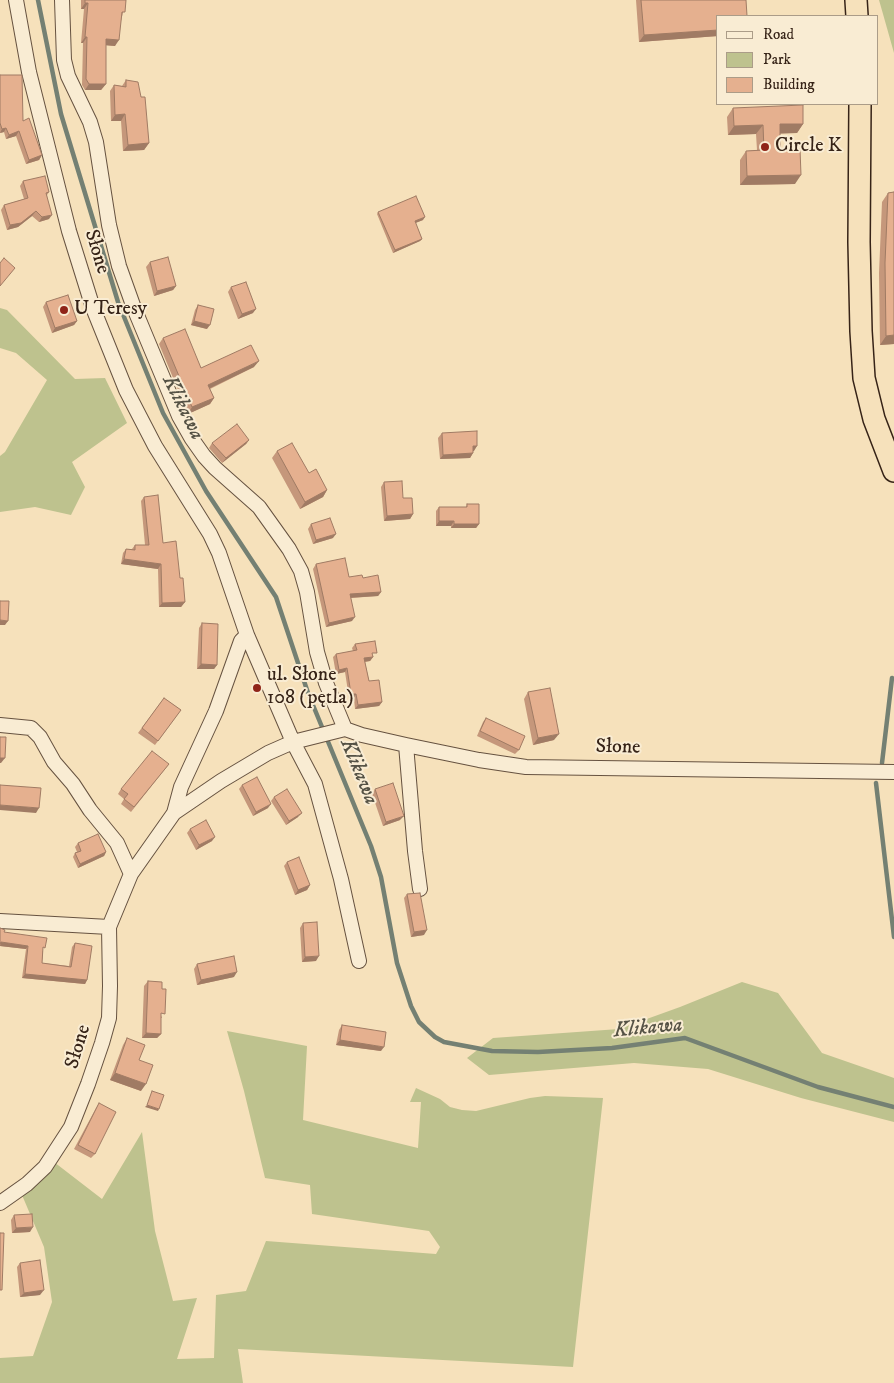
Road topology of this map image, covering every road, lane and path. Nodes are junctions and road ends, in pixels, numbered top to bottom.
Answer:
1 (16, 0) edge
2 (62, 0) edge
3 (856, 0) edge
4 (858, 15) edge
5 (860, 105) edge
6 (894, 471) edge
7 (247, 636) junction
8 (0, 725) edge
9 (339, 731) junction
10 (293, 742) junction
11 (406, 745) junction
12 (894, 772) edge
13 (174, 813) junction
14 (131, 874) junction
15 (420, 889) dead end
16 (0, 921) edge
17 (109, 927) junction
18 (358, 961) dead end
19 (0, 1203) edge

1 - 7 street, Słone
2 - 9 street
3 - 4 highway
5 - 6 highway
7 - 10 street, Słone
7 - 13 street, Słone
8 - 14 street
9 - 10 street
9 - 11 street, Słone
10 - 13 street, Słone
10 - 18 street
11 - 12 street, Słone
11 - 15 street
13 - 14 street, Słone
14 - 17 street, Słone
16 - 17 street
17 - 19 street, Słone

